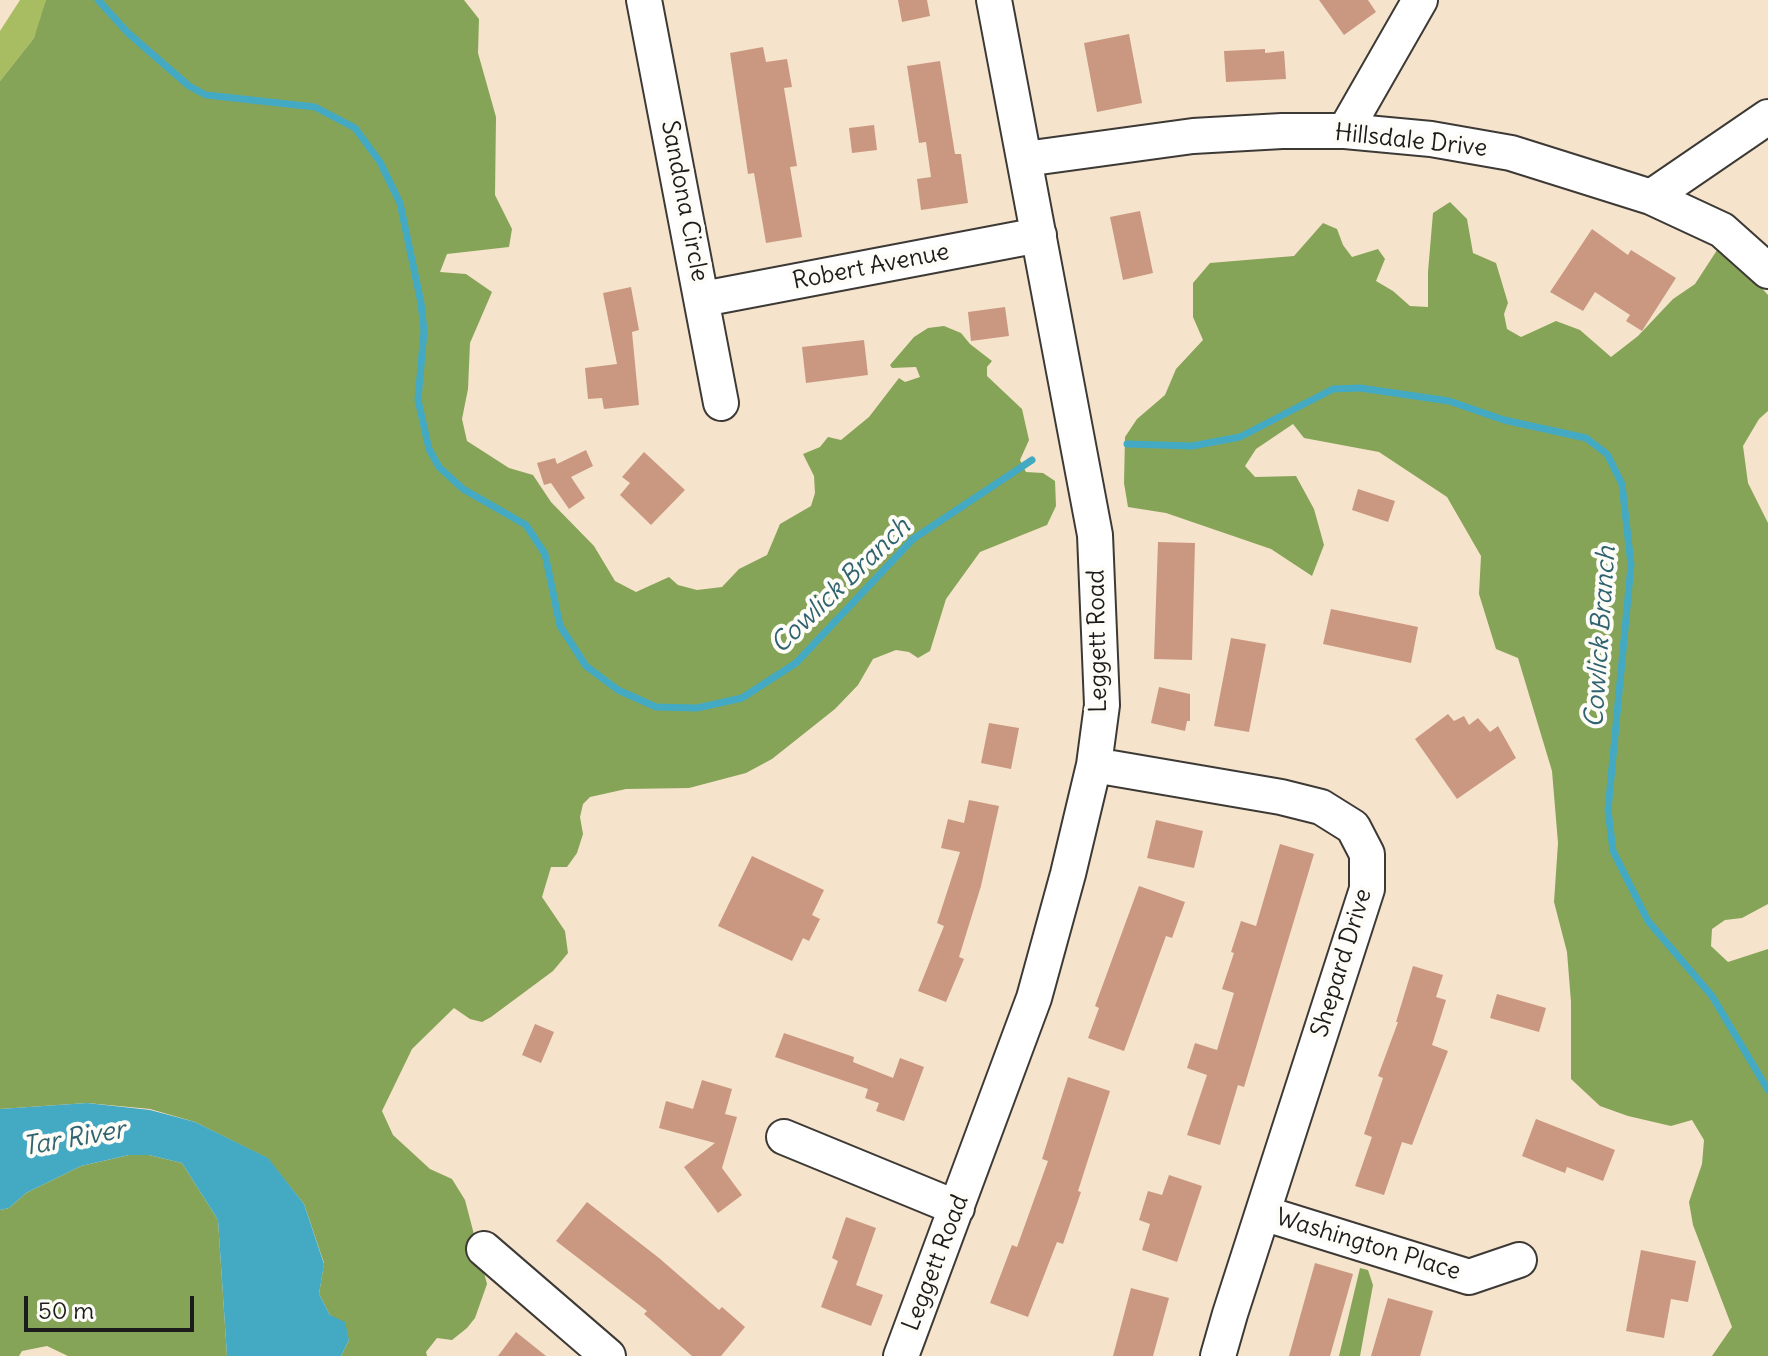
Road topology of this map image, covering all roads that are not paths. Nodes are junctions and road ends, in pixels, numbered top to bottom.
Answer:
1 (644, 0) edge
2 (994, 0) edge
3 (1420, 0) edge
4 (1768, 117) edge
5 (1345, 131) junction
6 (1025, 159) junction
7 (1651, 197) junction
8 (1039, 235) junction
9 (1768, 271) edge
10 (703, 299) junction
11 (721, 403) dead end
12 (1094, 765) junction
13 (784, 1137) dead end
14 (957, 1208) junction
15 (1263, 1213) junction
16 (484, 1249) dead end
17 (1519, 1260) dead end
18 (608, 1356) edge
19 (901, 1356) edge
20 (1218, 1356) edge

1 - 10 street, Sandona Circle
2 - 6 street, Leggett Road
3 - 5 street
4 - 7 street
5 - 6 street, Hillsdale Drive
5 - 7 street, Hillsdale Drive
6 - 8 street, Leggett Road
7 - 9 street, Hillsdale Drive
8 - 10 street, Robert Avenue
8 - 12 street, Leggett Road
10 - 11 street, Sandona Circle
12 - 14 street, Leggett Road
12 - 15 street, Shepard Drive
13 - 14 street
14 - 19 street, Leggett Road
15 - 17 street, Washington Place
15 - 20 street, Shepard Drive
16 - 18 street

